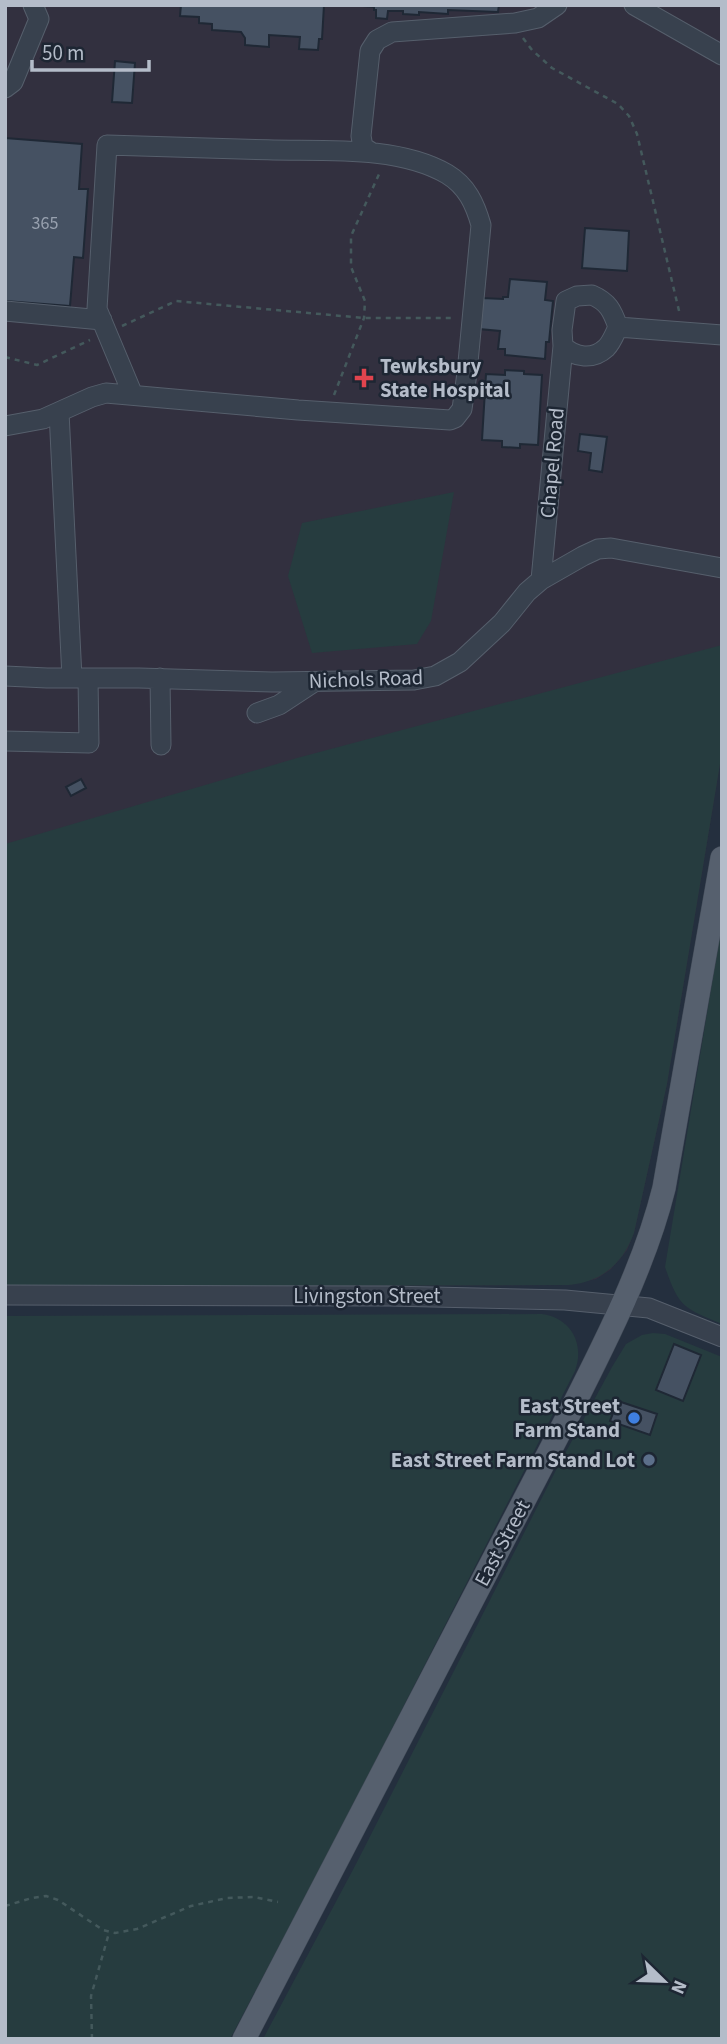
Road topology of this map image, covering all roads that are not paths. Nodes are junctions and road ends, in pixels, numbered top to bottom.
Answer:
1 (33, 5) edge
2 (557, 5) edge
3 (634, 5) edge
4 (722, 55) edge
5 (5, 88) edge
6 (379, 154) junction
7 (5, 311) edge
8 (104, 326) junction
9 (618, 327) junction
10 (722, 335) edge
11 (563, 346) junction
12 (134, 395) junction
13 (59, 412) junction
14 (5, 426) edge
15 (722, 568) edge
16 (541, 580) junction
17 (5, 676) edge
18 (80, 678) junction
19 (160, 678) junction
20 (314, 682) junction
21 (257, 713) dead end
22 (5, 741) edge
23 (161, 745) dead end
24 (722, 858) edge
25 (5, 1295) edge
26 (621, 1305) junction
27 (722, 1337) edge
28 (244, 2039) edge

1 - 5 street
2 - 6 street
3 - 4 street
6 - 8 street
6 - 12 street
7 - 8 street
8 - 12 street
9 - 10 street
9 - 11 street
9 - 11 street, Chapel Road
11 - 16 street, Chapel Road
12 - 13 street
13 - 14 street
13 - 18 street
15 - 16 street, Nichols Road
16 - 20 street, Nichols Road
17 - 18 street, Nichols Road
18 - 19 street, Nichols Road
18 - 22 street
19 - 20 street, Nichols Road
19 - 23 street
20 - 21 street
24 - 26 main road, East Street
25 - 26 street, Livingston Street
26 - 27 street, Livingston Street
26 - 28 main road, East Street

